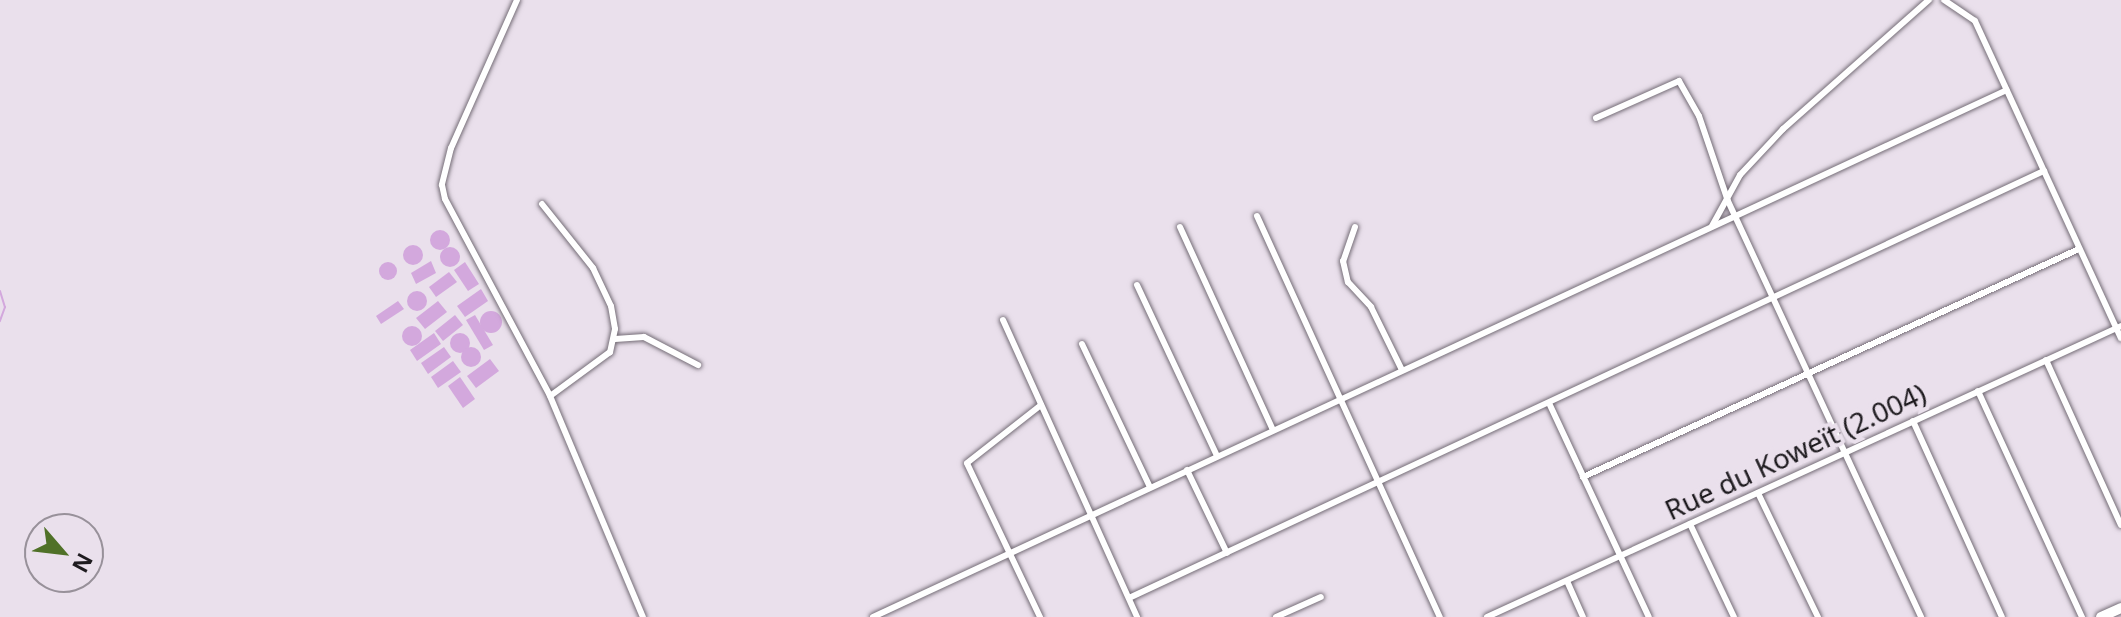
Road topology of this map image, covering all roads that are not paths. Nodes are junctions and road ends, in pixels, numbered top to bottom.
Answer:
1 (517, 0) edge
2 (1929, 0) edge
3 (1944, 0) edge
4 (1963, 0) edge
5 (1963, 9) junction
6 (2007, 90) junction
7 (1596, 118) dead end
8 (2044, 171) junction
9 (1728, 201) junction
10 (542, 204) dead end
11 (1736, 215) junction
12 (1257, 216) dead end
13 (1180, 227) dead end
14 (1355, 227) dead end
15 (1712, 227) junction
16 (2079, 249) junction
17 (1137, 285) dead end
18 (1775, 297) junction
19 (1003, 320) dead end
20 (2119, 327) edge
21 (2121, 338) edge
22 (615, 339) junction
23 (1082, 344) dead end
24 (2046, 360) junction
25 (698, 365) dead end
26 (1402, 370) junction
27 (1809, 373) junction
28 (1978, 391) junction
29 (550, 396) junction
30 (1341, 399) junction
31 (1549, 403) junction
32 (1041, 405) junction
33 (1913, 421) junction
34 (1273, 430) junction
35 (1845, 453) junction
36 (1217, 456) junction
37 (1187, 470) junction
38 (1583, 477) junction
39 (1378, 482) junction
40 (1150, 487) junction
41 (1758, 493) junction
42 (1091, 515) junction
43 (1690, 524) junction
44 (2121, 525) edge
45 (1010, 552) junction
46 (1227, 553) junction
47 (1620, 556) junction
48 (1567, 581) junction
49 (1321, 597) dead end
50 (1129, 598) junction
51 (1510, 607) junction
52 (2121, 611) edge
53 (643, 617) edge
54 (873, 617) edge
55 (1040, 617) edge
56 (1137, 617) edge
57 (1276, 617) edge
58 (1440, 617) edge
59 (1487, 617) edge
60 (1515, 617) edge
61 (1583, 617) edge
62 (1649, 617) edge
63 (1734, 617) edge
64 (1818, 617) edge
65 (1921, 617) edge
66 (2002, 617) edge
67 (2082, 617) edge
68 (2101, 617) edge
69 (2113, 617) edge

1 - 29 street
2 - 9 street
3 - 5 street
4 - 5 street
5 - 6 street
6 - 8 street
6 - 11 street
7 - 9 street
8 - 16 street
8 - 18 street
9 - 11 street
9 - 15 street
10 - 22 street
11 - 15 street
11 - 18 street
12 - 30 street
13 - 34 street
14 - 26 street
15 - 26 street
16 - 20 street
16 - 27 street
17 - 36 street
18 - 27 street
18 - 31 street
19 - 32 street
20 - 21 street
20 - 24 street, Rue du Koweït (2.004)
22 - 25 street
22 - 29 street
23 - 40 street
24 - 28 street, Rue du Koweït (2.004)
24 - 44 street
26 - 30 street
27 - 35 street
27 - 38 street
28 - 33 street, Rue du Koweït (2.004)
28 - 67 street
29 - 53 street
30 - 34 street
30 - 39 street
31 - 38 street
31 - 39 street
32 - 42 street
32 - 45 street
33 - 35 street, Rue du Koweït (2.004)
33 - 66 street
34 - 36 street
35 - 41 street, Rue du Koweït (2.004)
35 - 65 street
36 - 37 street
37 - 40 street
37 - 46 street
38 - 47 street
39 - 46 street
39 - 58 street
40 - 42 street
41 - 43 street, Rue du Koweït (2.004)
41 - 64 street
42 - 45 street
42 - 50 street
43 - 47 street, Rue du Koweït (2.004)
43 - 63 street
45 - 54 street
45 - 55 street
46 - 50 street
47 - 48 street, Rue du Koweït (2.004)
47 - 62 street
48 - 51 street, Rue du Koweït (2.004)
48 - 61 street
49 - 57 street
50 - 56 street
51 - 59 street, Rue du Koweït (2.004)
51 - 60 street
52 - 68 main road
52 - 69 main road

